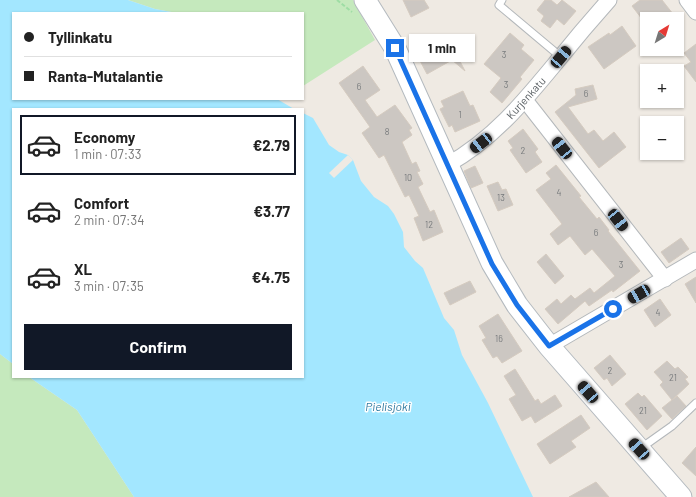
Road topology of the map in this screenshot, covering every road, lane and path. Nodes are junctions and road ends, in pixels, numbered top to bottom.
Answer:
1 (337, 0) edge
2 (341, 0) edge
3 (365, 0) edge
4 (502, 0) edge
5 (608, 0) edge
6 (688, 0) edge
7 (696, 12) edge
8 (561, 57) junction
9 (525, 100) junction
10 (447, 165) junction
11 (696, 260) edge
12 (665, 279) junction
13 (549, 346) junction
14 (696, 403) edge
15 (639, 449) junction
16 (681, 497) edge

1 - 2 path
3 - 10 street
4 - 8 lane
5 - 8 street, Kurjenkatu
6 - 7 street
8 - 9 street, Kurjenkatu
9 - 10 street, Kurjenkatu
9 - 12 street
10 - 13 street
11 - 12 street
12 - 13 street
13 - 15 street
14 - 15 lane
15 - 16 street

